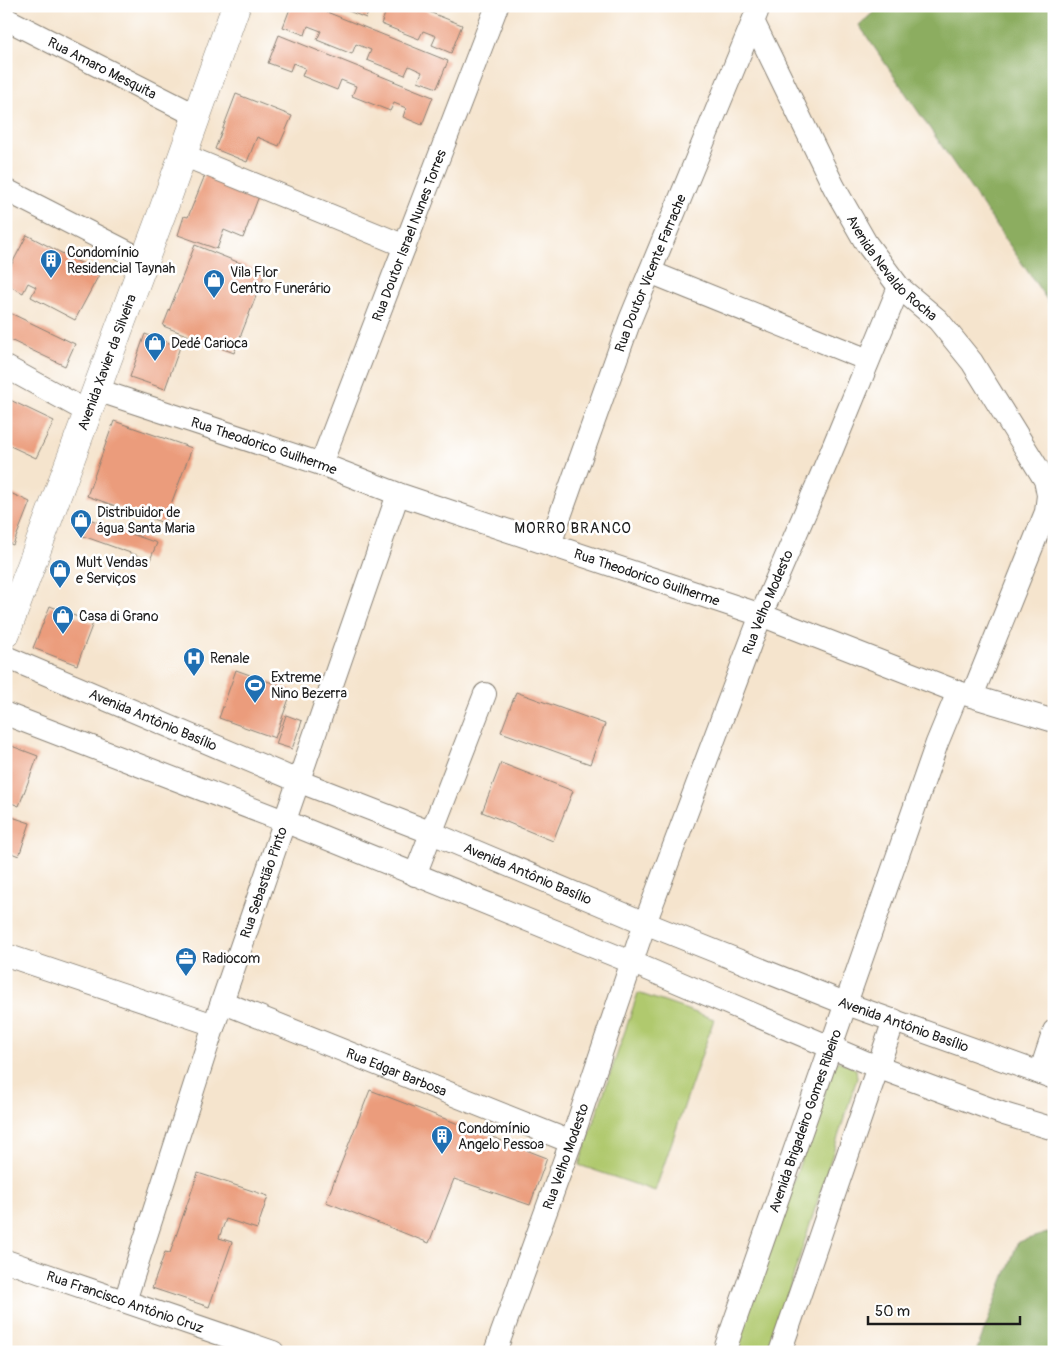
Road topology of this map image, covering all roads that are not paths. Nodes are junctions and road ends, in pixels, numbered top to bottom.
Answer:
1 (236, 6) edge
2 (497, 6) edge
3 (756, 13) edge
4 (6, 19) edge
5 (197, 116) junction
6 (183, 155) junction
7 (6, 190) edge
8 (405, 246) junction
9 (144, 261) junction
10 (650, 272) junction
11 (899, 287) junction
12 (868, 360) junction
13 (6, 367) edge
14 (93, 401) junction
15 (321, 464) junction
16 (398, 494) junction
17 (1048, 502) joint
18 (550, 544) junction
19 (761, 615) junction
20 (6, 633) edge
21 (6, 657) edge
22 (485, 694) dead end
23 (965, 694) junction
24 (6, 714) edge
25 (1054, 721) edge
26 (298, 781) junction
27 (284, 822) junction
28 (432, 833) junction
29 (415, 875) junction
30 (645, 923) junction
31 (6, 955) edge
32 (631, 962) junction
33 (222, 1002) junction
34 (847, 1004) junction
35 (894, 1020) junction
36 (214, 1025) junction
37 (1054, 1031) edge
38 (830, 1048) junction
39 (877, 1067) junction
40 (1047, 1076) edge
41 (1054, 1129) edge
42 (571, 1142) junction
43 (6, 1262) edge
44 (125, 1301) junction
45 (273, 1352) edge
46 (495, 1352) edge
47 (724, 1352) edge
48 (780, 1352) edge

1 - 5 main road, Avenida Xavier da Silveira
2 - 8 street, Rua Doutor Israel Nunes Torres
3 - 10 street, Rua Doutor Vicente Farrache
3 - 11 street, Avenida Nevaldo Rocha
4 - 5 street, Rua Amaro Mesquita
5 - 6 main road, Avenida Xavier da Silveira
6 - 8 street
6 - 9 main road, Avenida Xavier da Silveira
7 - 9 street
8 - 15 street, Rua Doutor Israel Nunes Torres
9 - 14 main road, Avenida Xavier da Silveira
10 - 12 street
10 - 18 street, Rua Doutor Vicente Farrache
11 - 12 street, Rua Velho Modesto
11 - 17 street, Avenida Nevaldo Rocha
12 - 19 street, Rua Velho Modesto
13 - 14 street, Rua Theodorico Guilherme
14 - 15 street, Rua Theodorico Guilherme
14 - 20 main road, Avenida Xavier da Silveira
15 - 16 street, Rua Theodorico Guilherme
16 - 18 street, Rua Theodorico Guilherme
16 - 26 street, Rua Sebastião Pinto
17 - 23 street, Avenida Brigadeiro Gomes Ribeiro
18 - 19 street, Rua Theodorico Guilherme
19 - 23 street, Rua Theodorico Guilherme
19 - 30 street, Rua Velho Modesto
21 - 26 street, Avenida Antônio Basílio
22 - 28 street
23 - 25 street, Rua Theodorico Guilherme
23 - 34 street, Avenida Brigadeiro Gomes Ribeiro
24 - 27 street
26 - 27 street, Rua Sebastião Pinto
26 - 28 street, Avenida Antônio Basílio
27 - 29 street
27 - 33 street, Rua Sebastião Pinto
28 - 29 street
28 - 30 street, Avenida Antônio Basílio
29 - 32 street
30 - 32 street, Rua Velho Modesto
30 - 34 street, Avenida Antônio Basílio
31 - 36 street
32 - 38 street
32 - 42 street, Rua Velho Modesto
33 - 36 street, Rua Sebastião Pinto
33 - 42 street, Rua Edgar Barbosa
34 - 35 street, Avenida Antônio Basílio
34 - 38 street, Avenida Brigadeiro Gomes Ribeiro
35 - 39 street
35 - 40 street, Avenida Antônio Basílio
36 - 44 street, Rua Sebastião Pinto
37 - 40 street
38 - 39 street
38 - 47 street, Avenida Brigadeiro Gomes Ribeiro
39 - 41 street
39 - 48 street
42 - 46 street, Rua Velho Modesto
43 - 44 street, Rua Francisco Antônio Cruz
44 - 45 street, Rua Francisco Antônio Cruz

